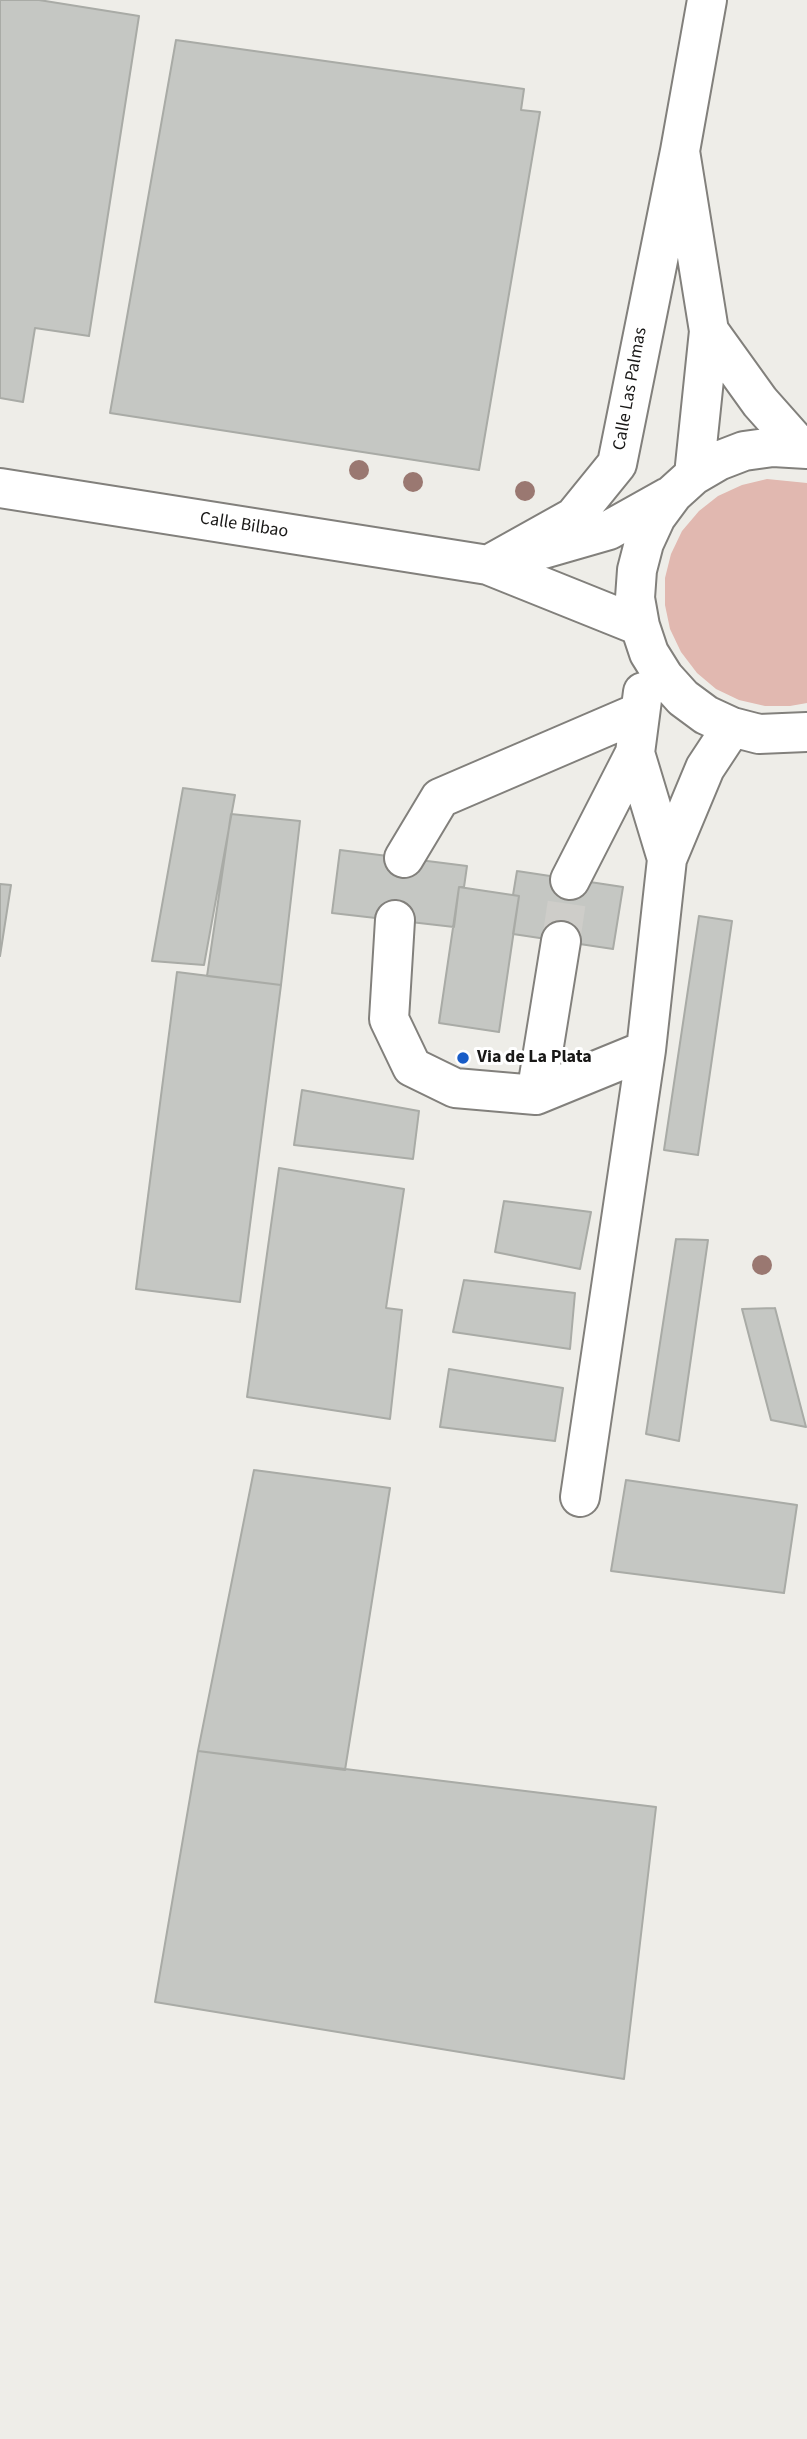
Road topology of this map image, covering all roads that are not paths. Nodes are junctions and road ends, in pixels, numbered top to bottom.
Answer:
1 (707, 0) edge
2 (680, 150) junction
3 (709, 331) junction
4 (804, 449) edge
5 (683, 485) junction
6 (0, 488) edge
7 (488, 565) junction
8 (645, 640) junction
9 (640, 712) junction
10 (732, 727) junction
11 (807, 732) edge
12 (635, 753) junction
13 (404, 858) dead end
14 (667, 859) junction
15 (570, 880) tunnel mouth
16 (395, 920) dead end
17 (561, 942) tunnel mouth
18 (646, 1050) junction
19 (536, 1095) junction
20 (580, 1497) dead end

1 - 2 street, Calle Las Palmas
2 - 3 street, Calle Las Palmas
2 - 7 street, Calle Las Palmas
3 - 4 street, Calle Las Palmas
3 - 5 street, Calle Las Palmas
4 - 5 street, Calle Bilbao
5 - 7 street, Calle Bilbao
5 - 8 street
6 - 7 street, Calle Bilbao
7 - 8 street, Calle Bilbao
8 - 9 street
8 - 10 street
9 - 12 street
9 - 13 street
10 - 11 street
10 - 14 street
12 - 14 street
12 - 15 street
14 - 18 street
16 - 19 street
17 - 19 street
18 - 19 street
18 - 20 street

